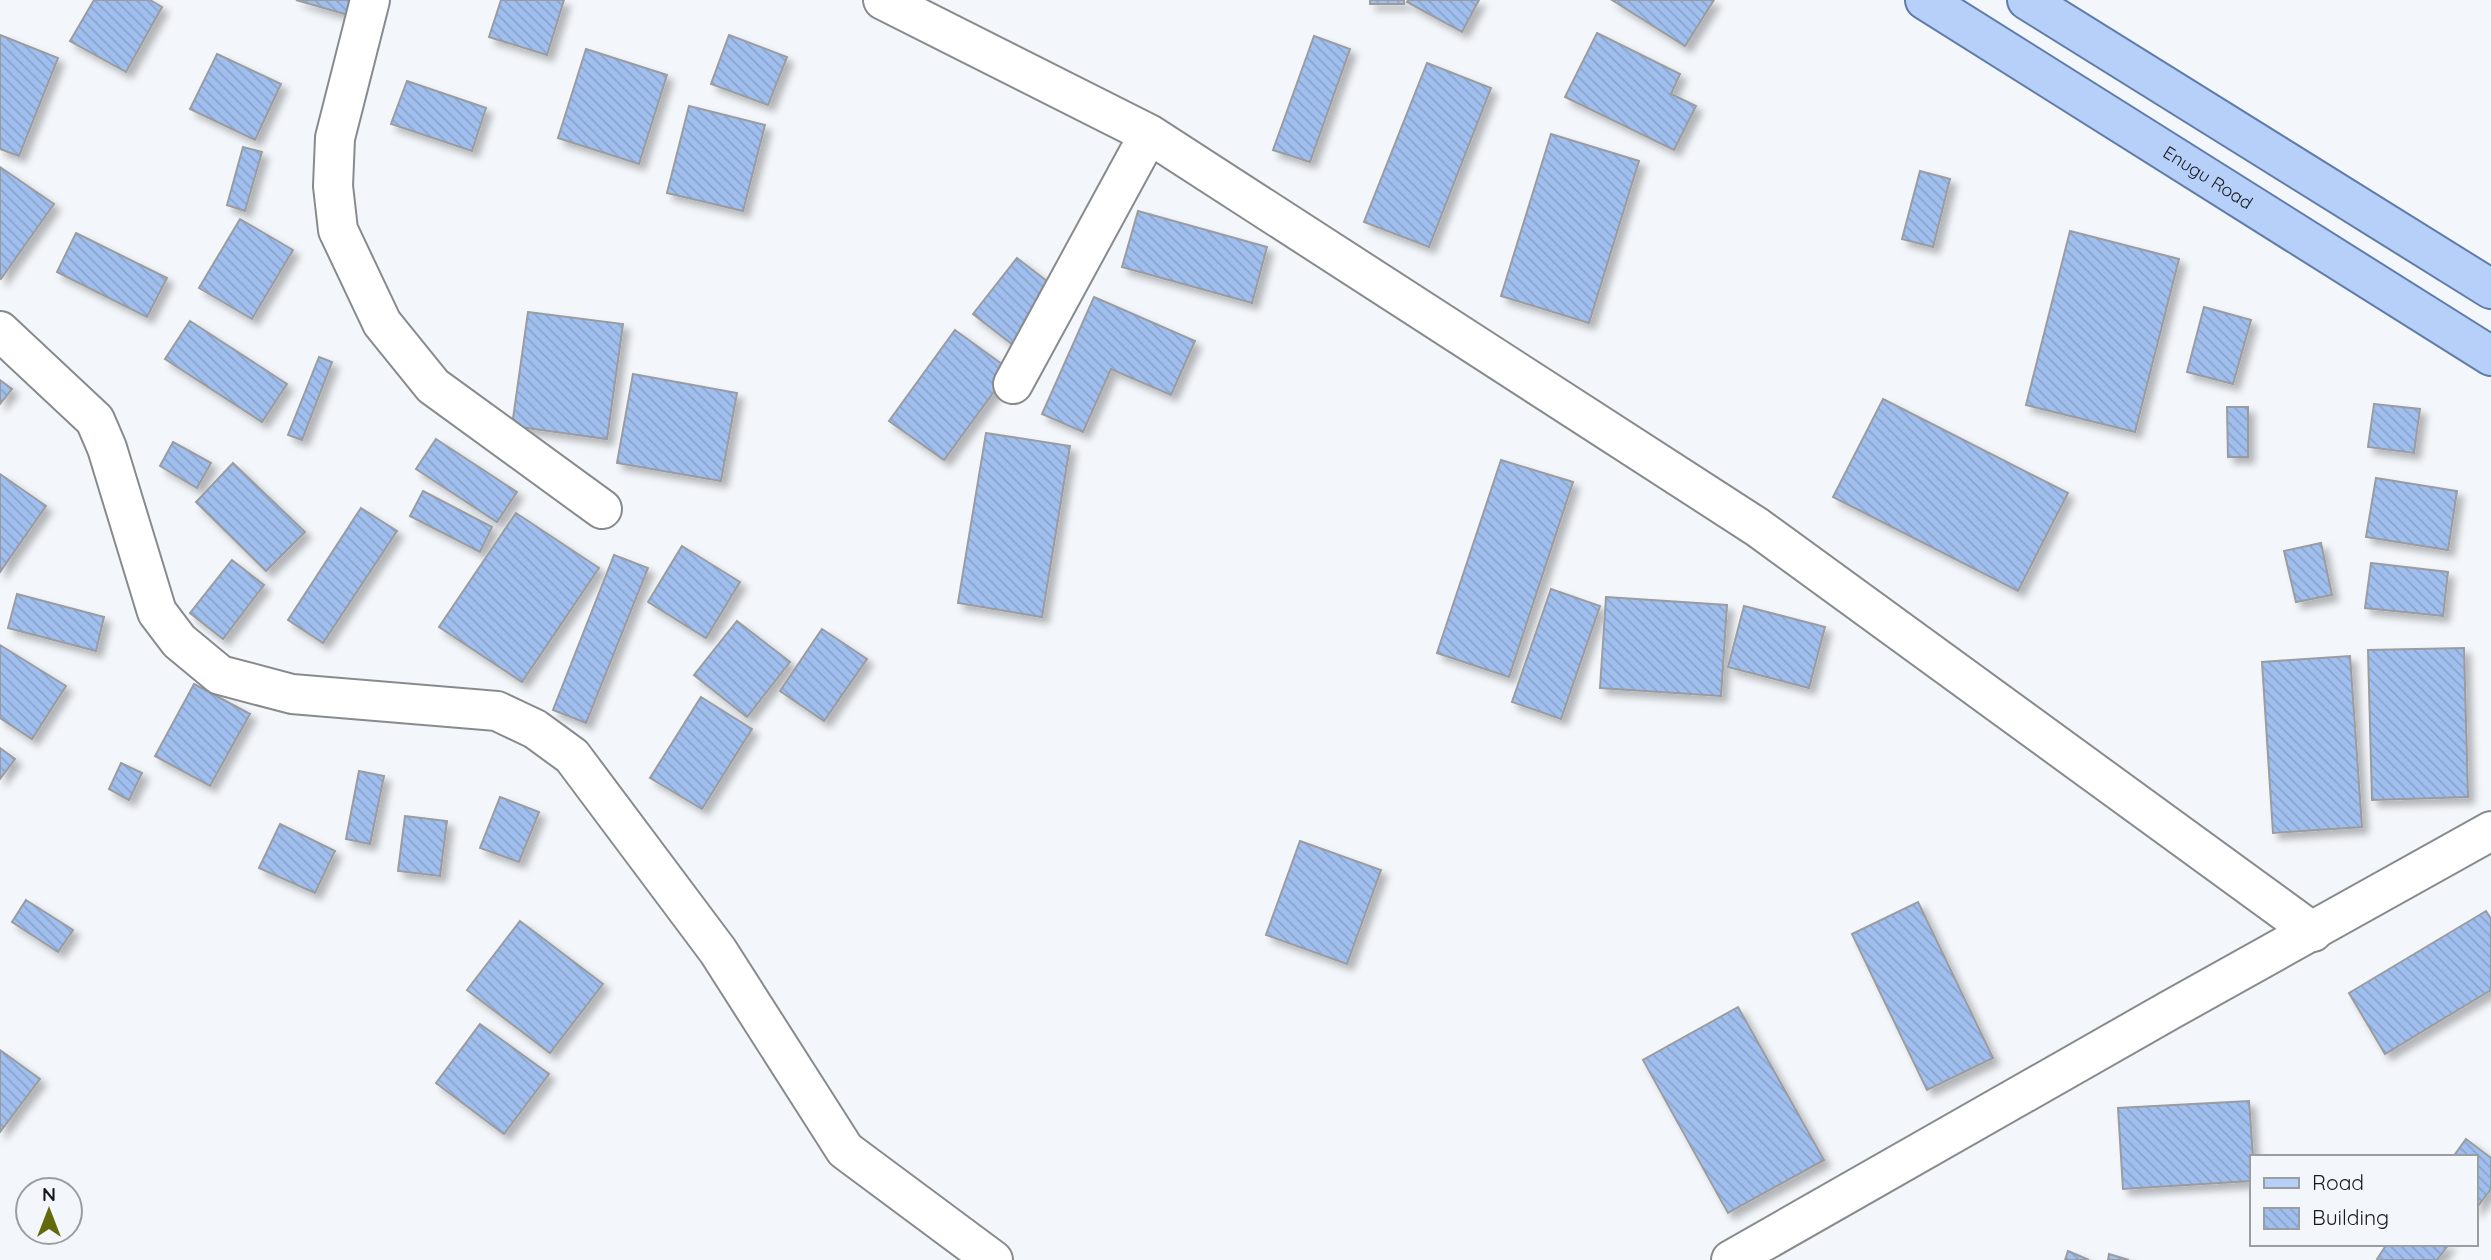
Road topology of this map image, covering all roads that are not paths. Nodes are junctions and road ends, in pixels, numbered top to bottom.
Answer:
1 (370, 0) edge
2 (883, 0) edge
3 (1925, 0) edge
4 (2046, 5) edge
5 (1149, 134) junction
6 (2491, 289) edge
7 (0, 331) edge
8 (2491, 356) edge
9 (1013, 384) dead end
10 (602, 509) dead end
11 (2491, 831) edge
12 (2313, 932) junction
13 (993, 1260) edge
14 (1731, 1260) edge

1 - 10 street
2 - 5 street
3 - 8 main road, Enugu Road
4 - 6 main road
5 - 9 street
5 - 12 street
7 - 13 street
11 - 12 street
12 - 14 street

